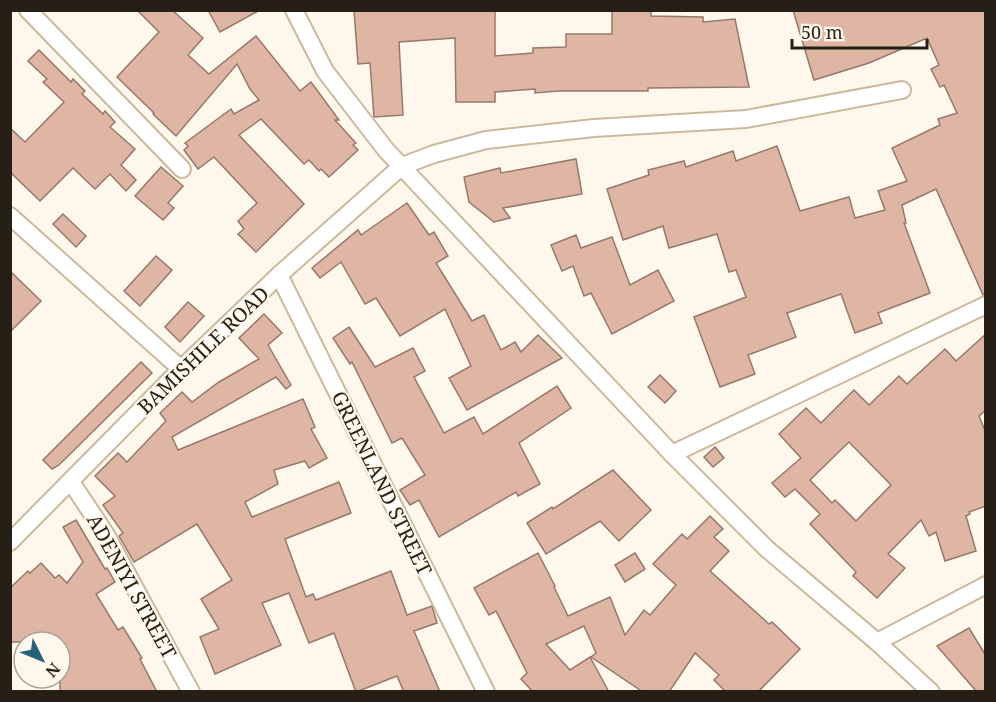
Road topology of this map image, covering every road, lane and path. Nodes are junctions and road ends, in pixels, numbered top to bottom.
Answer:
1 (28, 10) edge
2 (294, 10) edge
3 (902, 90) dead end
4 (402, 166) junction
5 (182, 169) dead end
6 (10, 216) edge
7 (279, 275) junction
8 (986, 305) edge
9 (181, 369) junction
10 (672, 454) junction
11 (71, 482) junction
12 (10, 542) edge
13 (986, 585) edge
14 (877, 642) junction
15 (191, 692) edge
16 (486, 692) edge
17 (931, 692) edge

1 - 5 street
2 - 4 street
3 - 4 street
4 - 7 street, BAMISHILE ROAD
4 - 10 street
6 - 9 street
7 - 9 street, BAMISHILE ROAD
7 - 16 street, GREENLAND STREET
8 - 10 street
9 - 11 street, BAMISHILE ROAD
10 - 14 street
11 - 12 street, BAMISHILE ROAD
11 - 15 street, ADENIYI STREET
13 - 14 street
14 - 17 street

